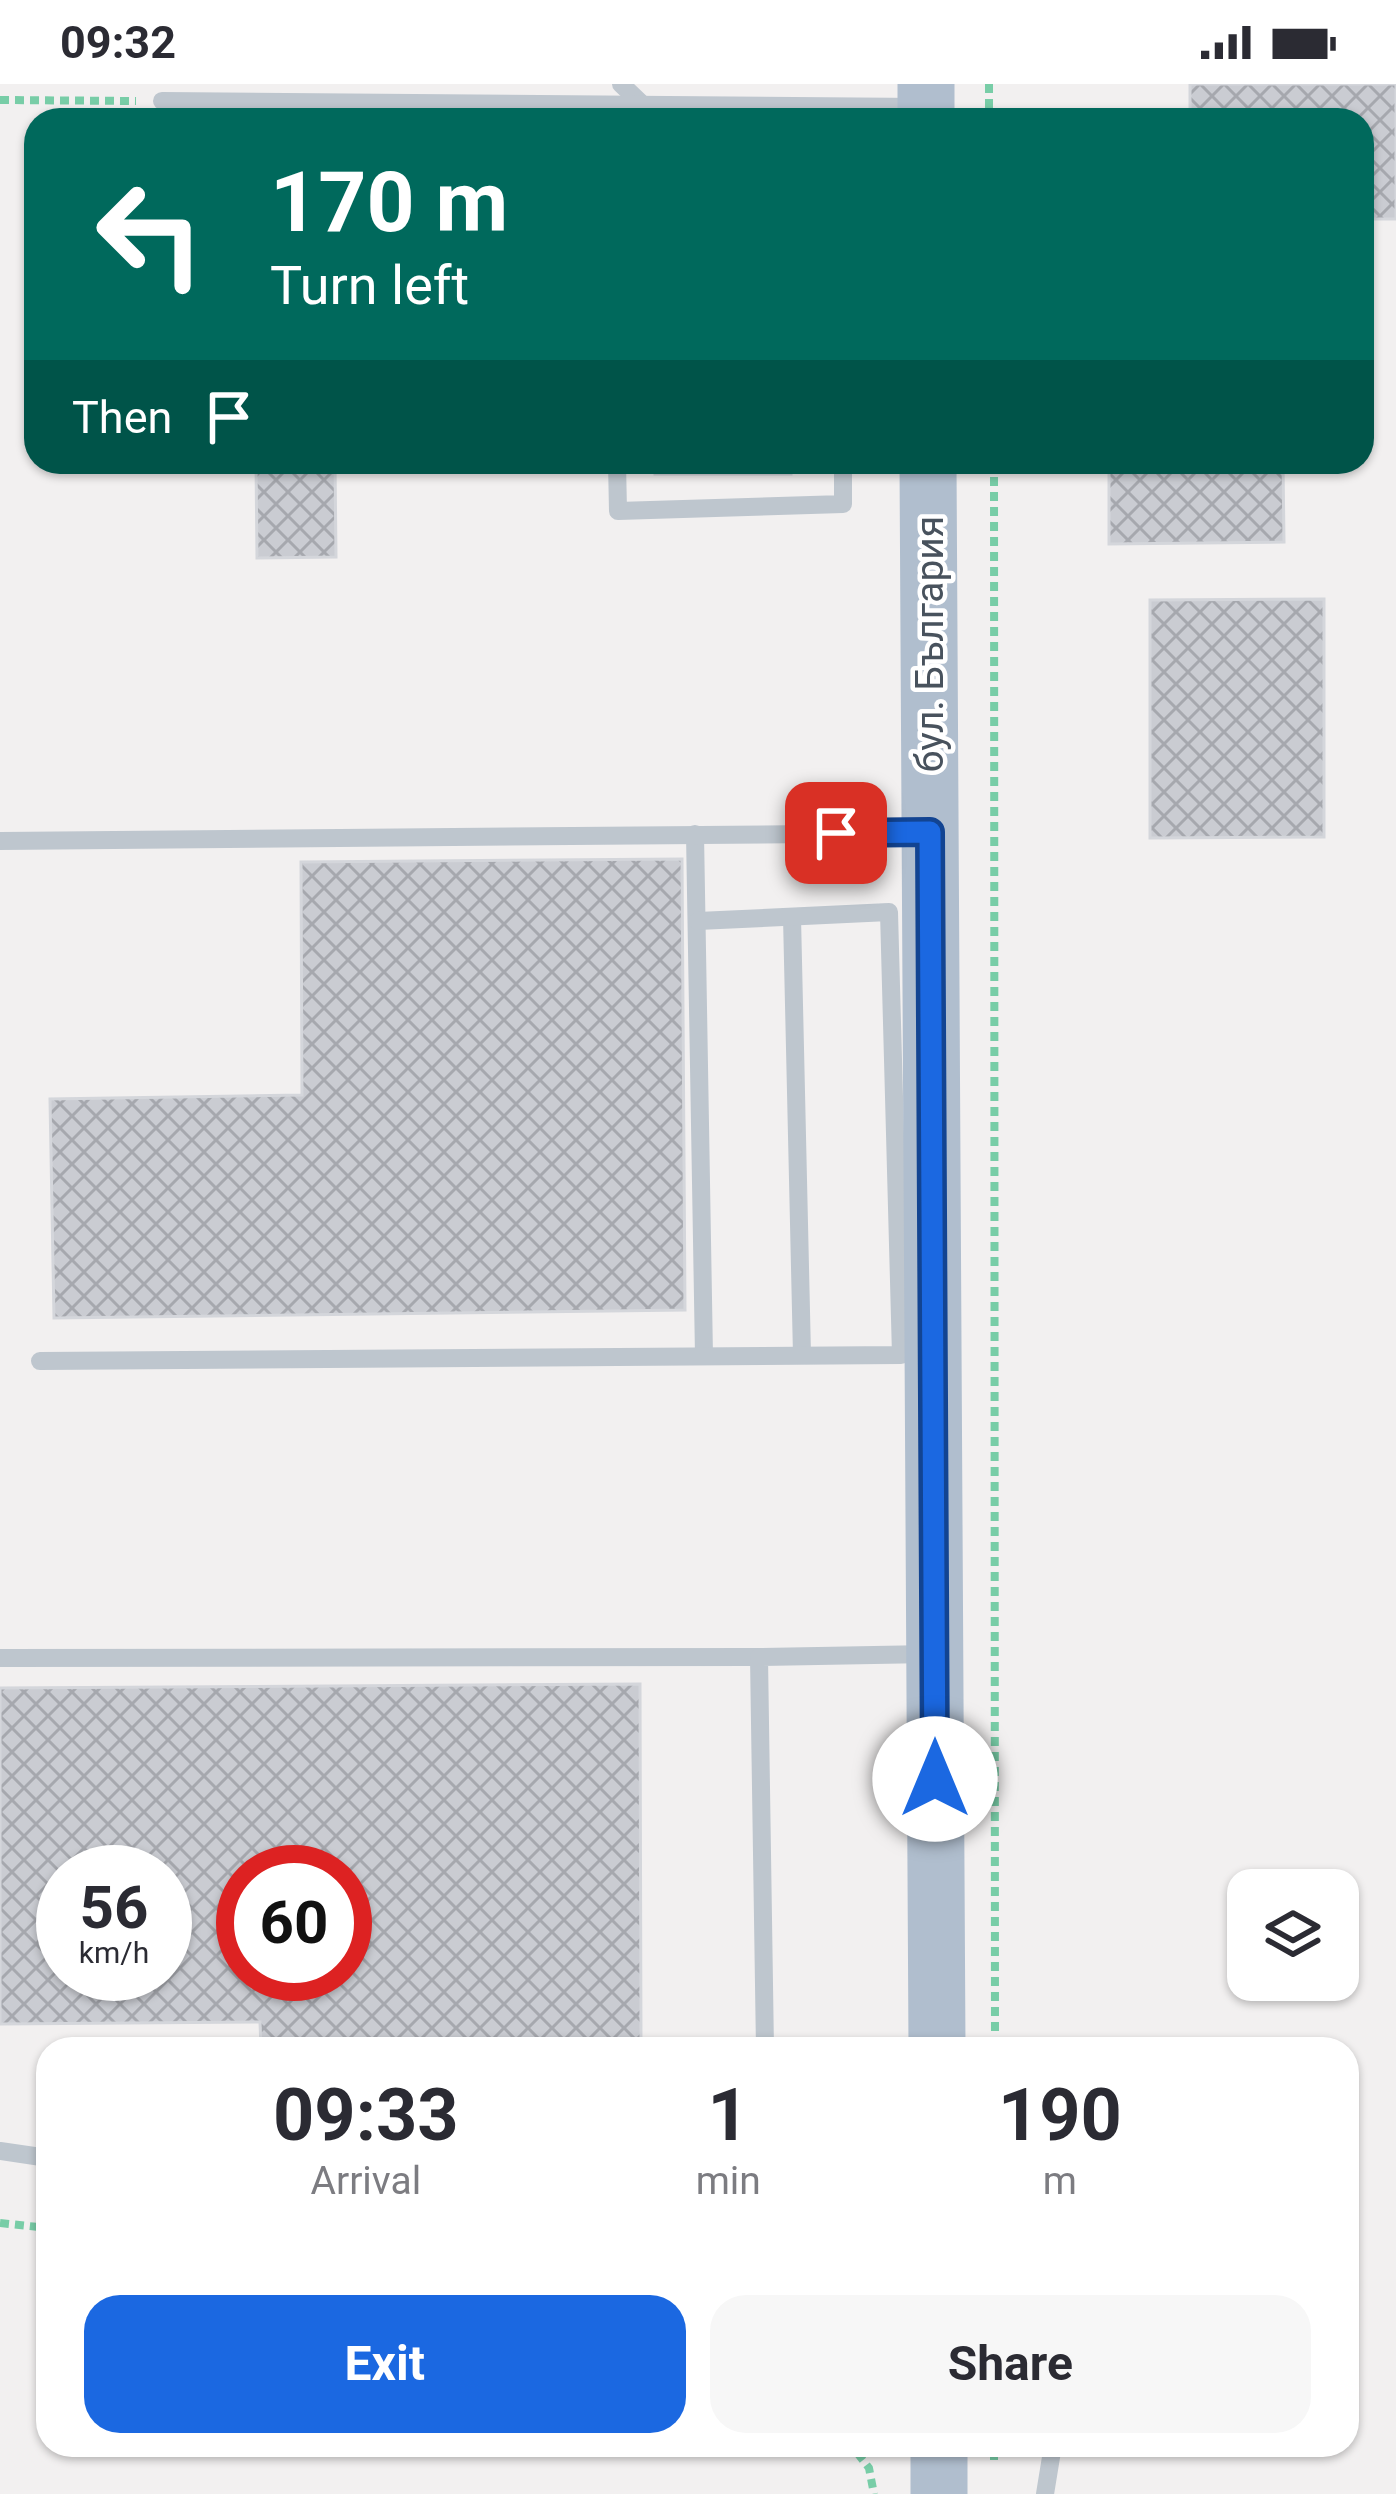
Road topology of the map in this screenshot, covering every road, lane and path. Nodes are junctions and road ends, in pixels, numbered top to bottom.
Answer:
1 (621, 84) edge
2 (805, 84) edge
3 (0, 100) edge
4 (162, 101) joint
5 (926, 104) edge
6 (643, 105) junction
7 (805, 106) junction
8 (815, 108) edge
9 (887, 108) edge
10 (617, 474) edge
11 (843, 474) edge
12 (928, 474) edge
13 (994, 474) edge
14 (930, 832) junction
15 (695, 834) junction
16 (0, 841) edge
17 (792, 917) junction
18 (698, 921) junction
19 (802, 1354) junction
20 (704, 1356) junction
21 (40, 1361) dead end
22 (934, 1654) junction
23 (759, 1657) junction
24 (0, 1658) edge
25 (765, 2037) edge
26 (937, 2037) edge
27 (994, 2037) edge
28 (0, 2151) edge
29 (36, 2156) edge
30 (0, 2224) edge
31 (36, 2227) edge
32 (860, 2457) edge
33 (939, 2457) edge
34 (1051, 2457) edge
35 (874, 2494) edge
36 (939, 2494) edge
37 (1045, 2494) edge

1 - 6 lane
2 - 7 lane
3 - 4 path
4 - 6 lane
5 - 9 lane
6 - 7 lane
7 - 8 lane
10 - 11 lane
12 - 14 main road, бул. България
13 - 27 path
14 - 15 lane
14 - 22 main road, бул. България
15 - 16 lane
15 - 18 lane
17 - 18 lane
17 - 19 lane
17 - 19 lane
18 - 20 lane
19 - 20 lane
20 - 21 lane
22 - 23 lane
22 - 26 main road, бул. България
23 - 24 lane
23 - 25 lane
28 - 29 lane
30 - 31 path
32 - 35 path
33 - 36 main road
34 - 37 lane

